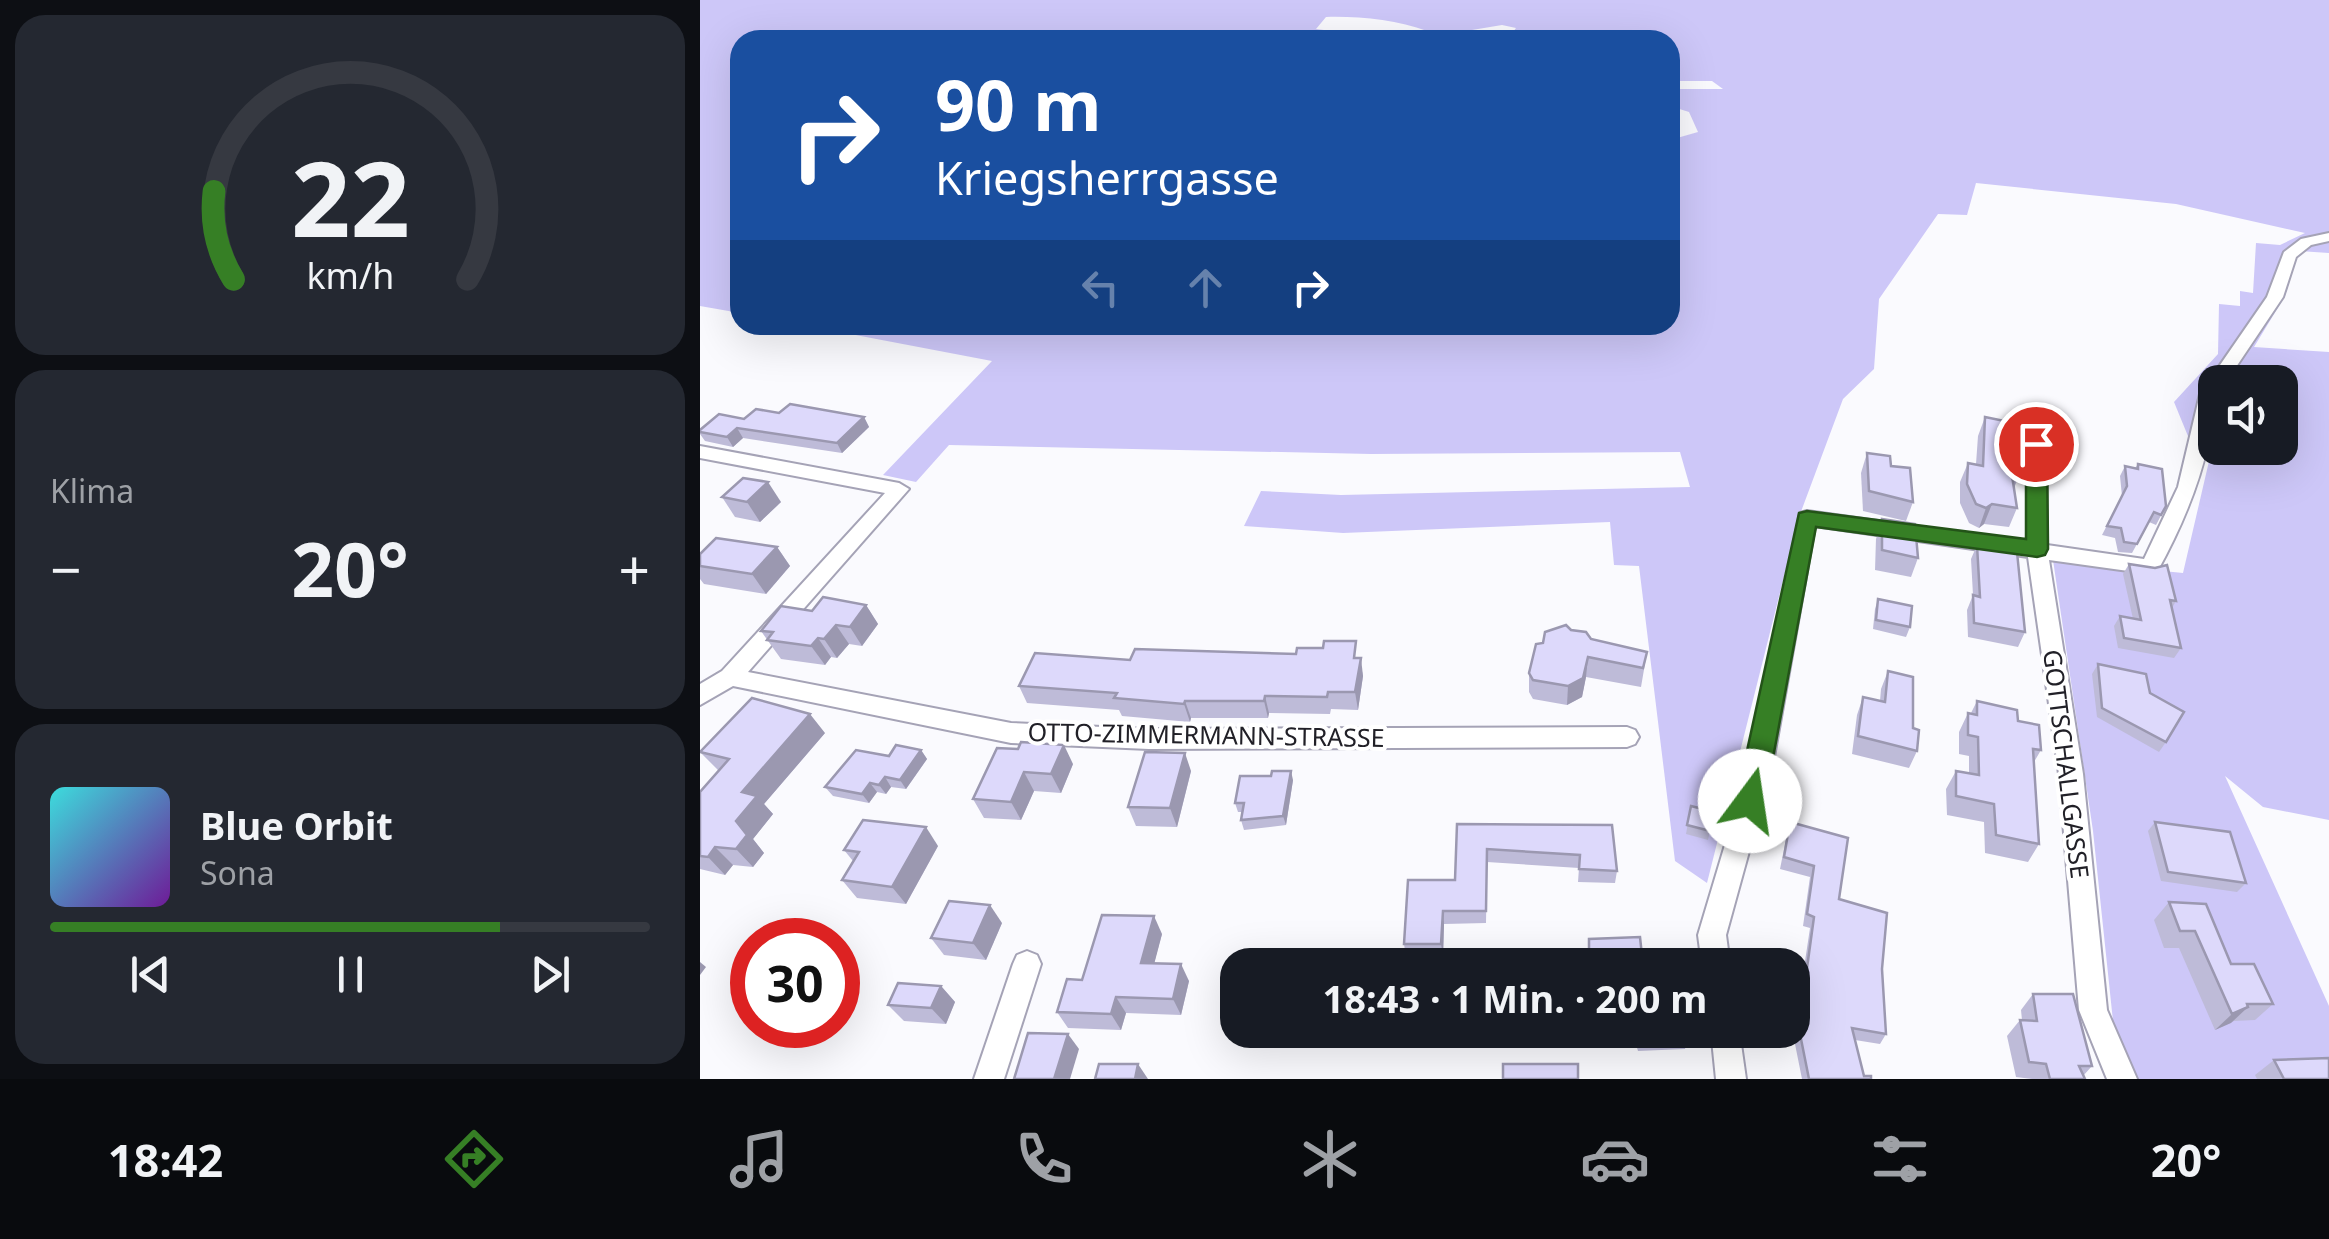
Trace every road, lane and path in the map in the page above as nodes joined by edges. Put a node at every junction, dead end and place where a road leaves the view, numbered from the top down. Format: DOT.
graph roads {
  1 [pos="2328,237"];
  2 [pos="2229,365"];
  3 [pos="2198,443"];
  4 [pos="2036,444"];
  5 [pos="700,452"];
  6 [pos="2037,549"];
  7 [pos="730,676"];
  8 [pos="700,696"];
  9 [pos="1626,737"];
  10 [pos="1714,948"];
  11 [pos="1027,964"];
  12 [pos="1727,1048"];
  13 [pos="988,1079"];
  14 [pos="1731,1079"];
  15 [pos="2122,1079"];
  1 -- 2 [label="street"];
  3 -- 6 [label="street"];
  4 -- 6 [label="street, GOTTSCHALLGASSE"];
  5 -- 7 [label="street"];
  6 -- 10 [label="street"];
  6 -- 15 [label="street, GOTTSCHALLGASSE"];
  7 -- 8 [label="street"];
  7 -- 9 [label="street, OTTO-ZIMMERMANN-STRASSE"];
  11 -- 13 [label="street"];
  12 -- 14 [label="street"];
}
